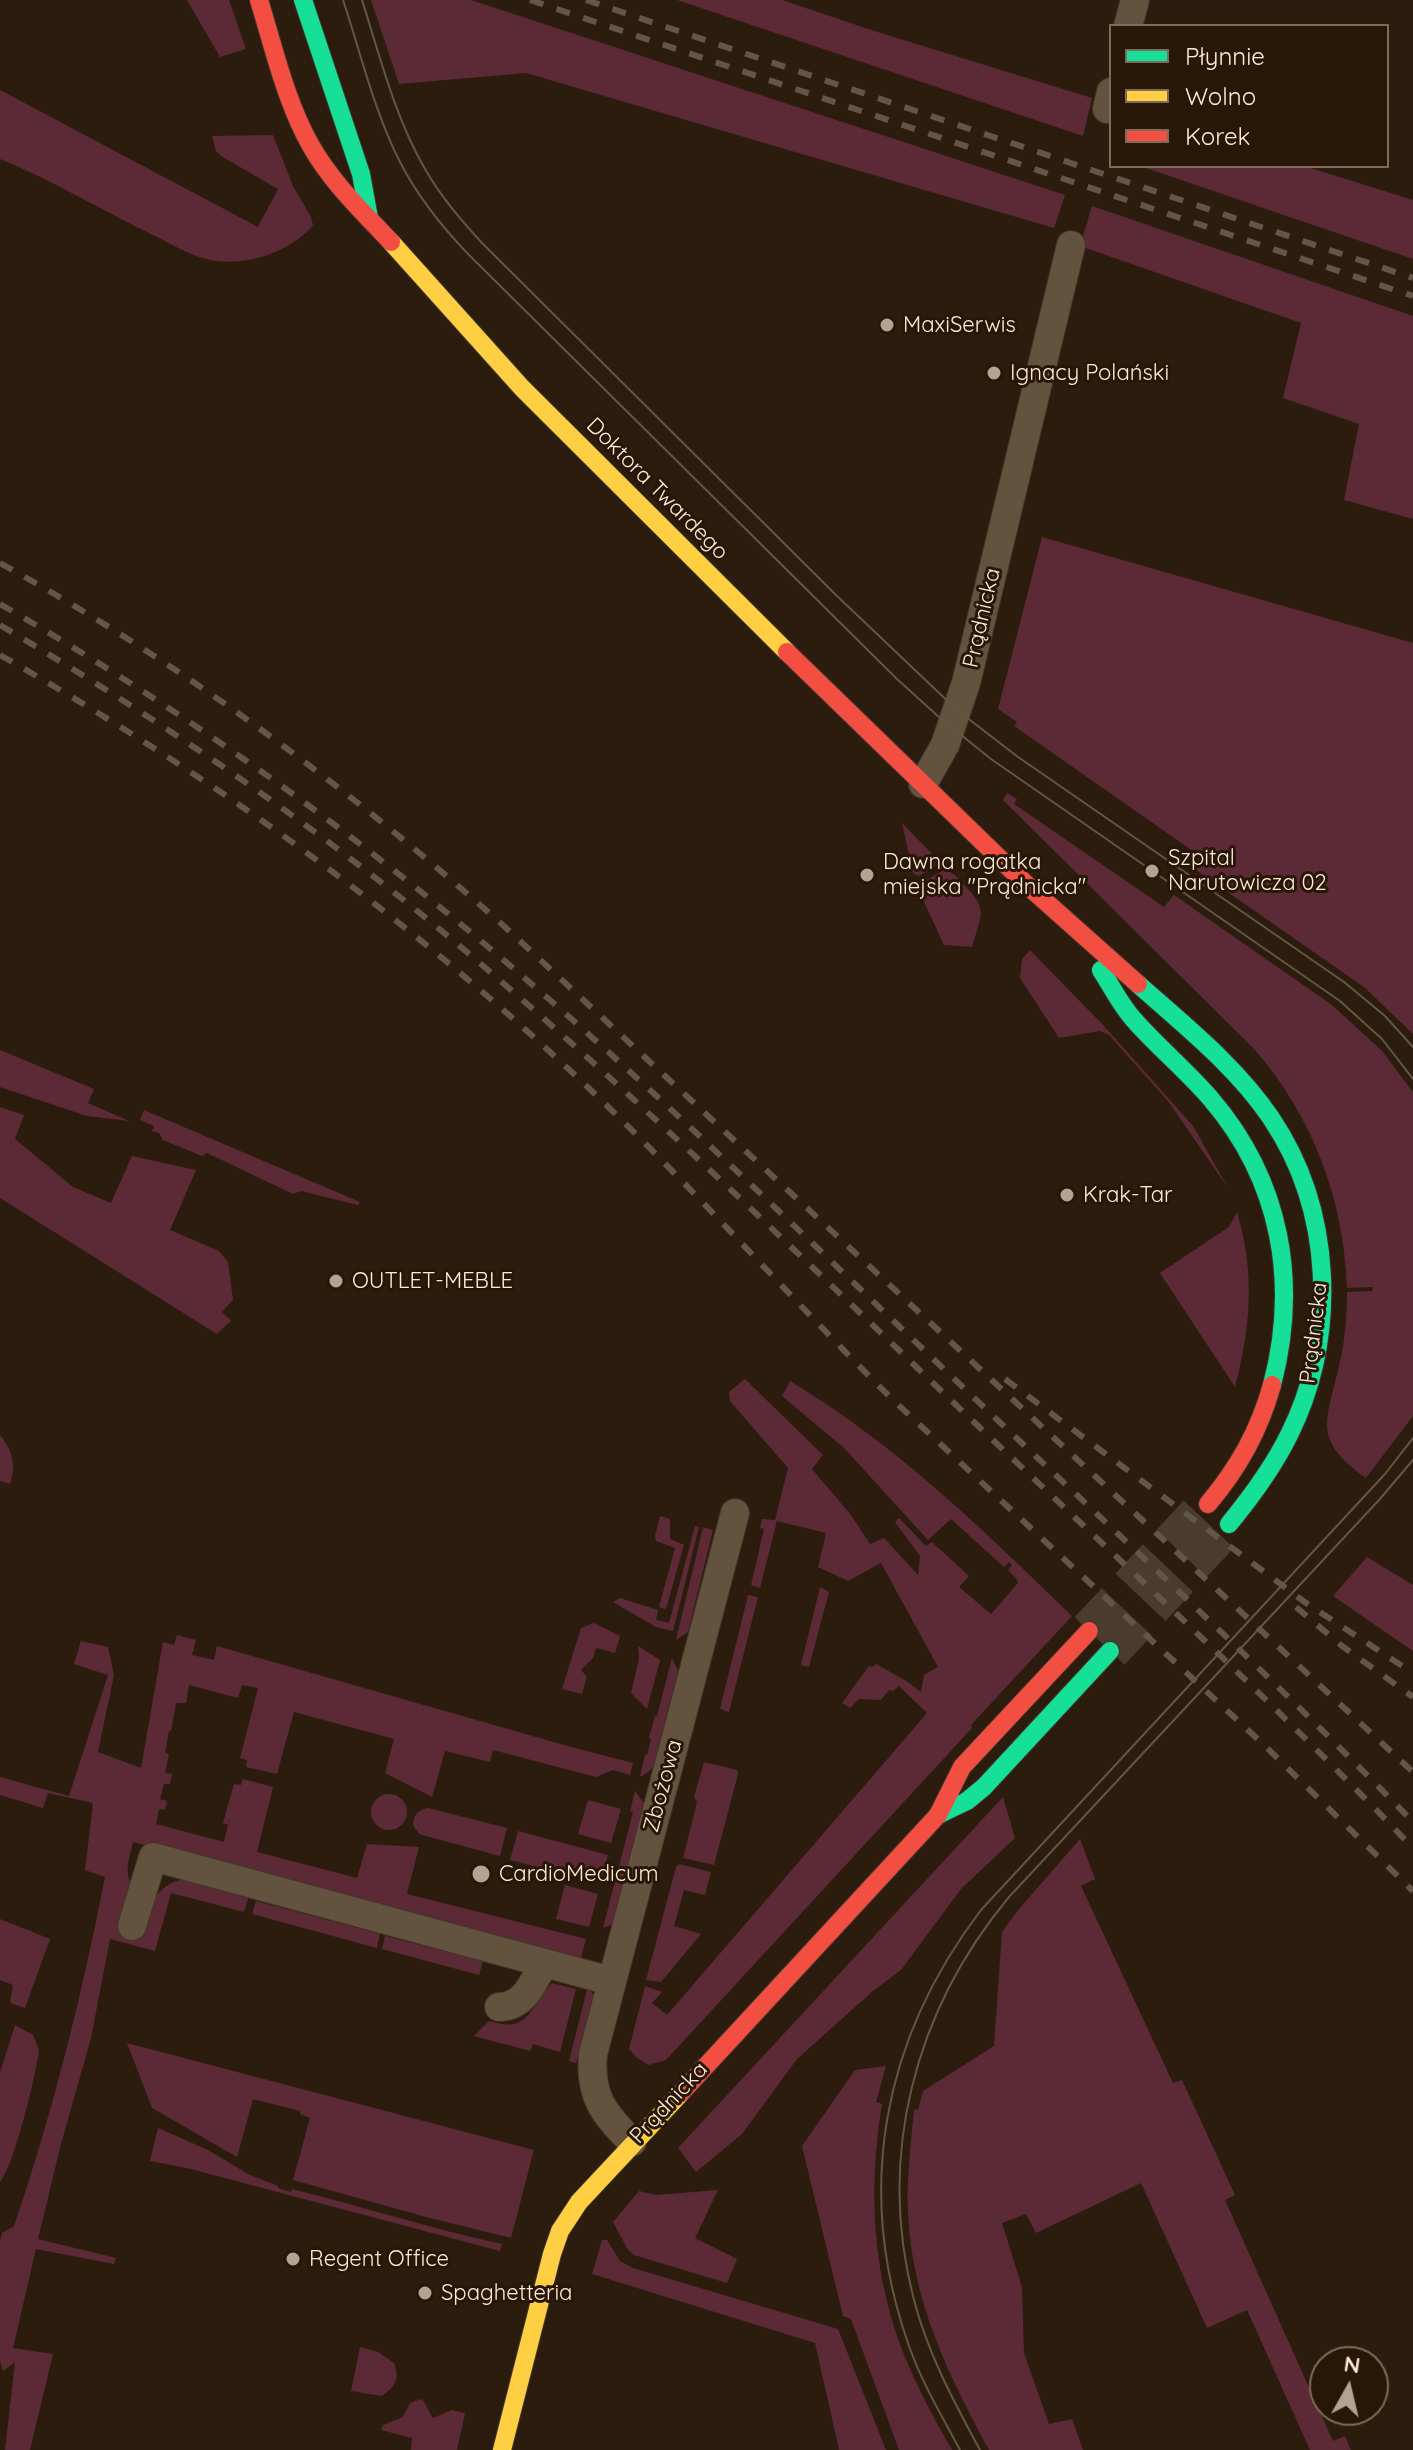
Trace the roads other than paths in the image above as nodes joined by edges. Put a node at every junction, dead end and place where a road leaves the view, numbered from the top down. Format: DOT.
graph roads {
  1 [pos="259,0"];
  2 [pos="303,0"];
  3 [pos="1135,0"];
  4 [pos="1129,24"];
  5 [pos="369,218"];
  6 [pos="1071,245"];
  7 [pos="923,784"];
  8 [pos="1073,927"];
  9 [pos="1208,1504"];
  10 [pos="735,1513"];
  11 [pos="1229,1524"];
  12 [pos="1089,1631"];
  13 [pos="1110,1651"];
  14 [pos="938,1815"];
  15 [pos="132,1926"];
  16 [pos="544,1963"];
  17 [pos="611,1981"];
  18 [pos="499,2007"];
  19 [pos="632,2142"];
  20 [pos="502,2450"];
  1 -- 5 [label="street, Doktora Twardego"];
  2 -- 5 [label="street"];
  3 -- 4 [label="street"];
  5 -- 7 [label="street, Doktora Twardego"];
  6 -- 7 [label="street, Prądnicka"];
  7 -- 8 [label="street, Prądnicka"];
  8 -- 9 [label="street, Prądnicka"];
  8 -- 11 [label="street, Prądnicka"];
  10 -- 17 [label="street, Zbożowa"];
  12 -- 14 [label="street, Prądnicka"];
  13 -- 14 [label="street, Prądnicka"];
  14 -- 19 [label="street, Prądnicka"];
  15 -- 16 [label="street"];
  16 -- 17 [label="street"];
  16 -- 18 [label="street"];
  17 -- 19 [label="street, Zbożowa"];
  19 -- 20 [label="street, Prądnicka"];
}
